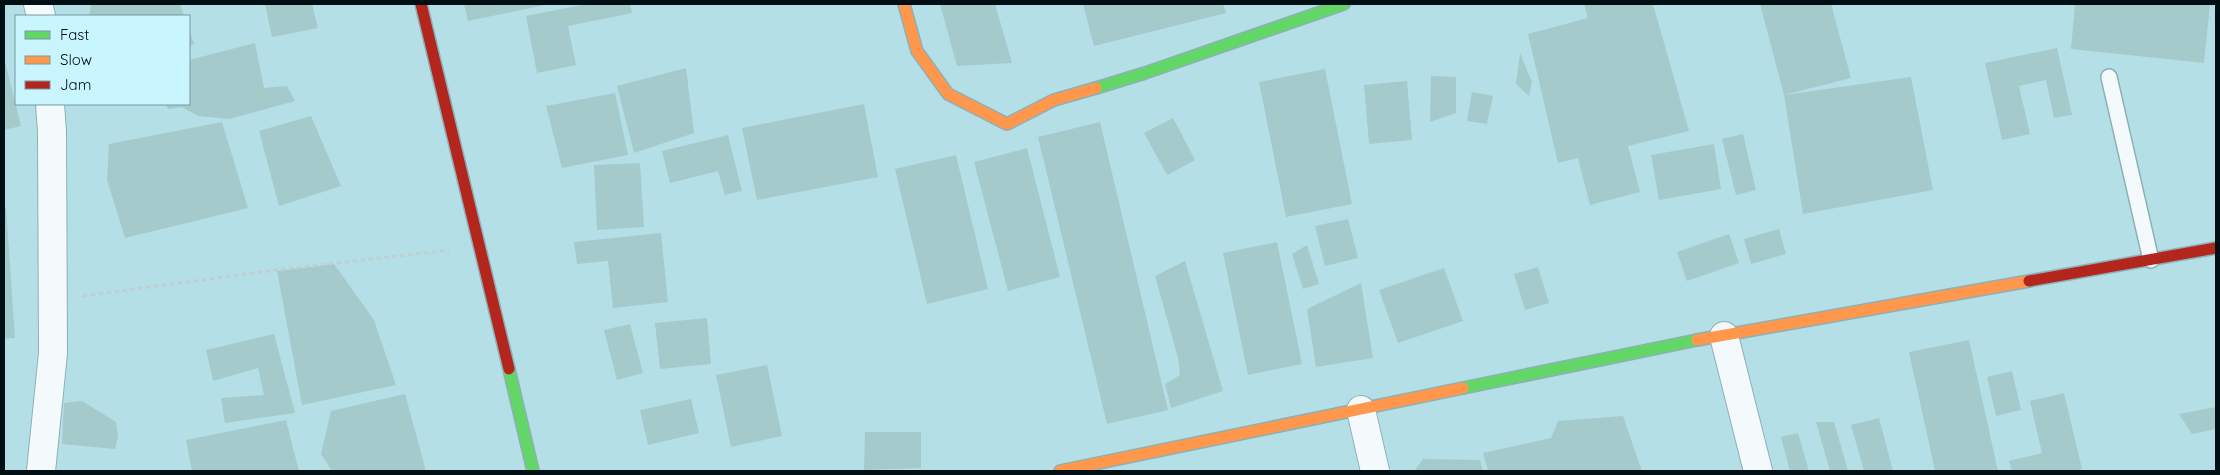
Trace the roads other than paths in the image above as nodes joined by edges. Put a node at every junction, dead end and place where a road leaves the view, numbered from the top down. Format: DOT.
graph roads {
  1 [pos="421,4"];
  2 [pos="904,4"];
  3 [pos="1344,4"];
  4 [pos="2109,77"];
  5 [pos="50,105"];
  6 [pos="2216,248"];
  7 [pos="2151,260"];
  8 [pos="1724,336"];
  9 [pos="1361,410"];
  10 [pos="41,471"];
  11 [pos="533,471"];
  12 [pos="1060,471"];
  13 [pos="1375,471"];
  14 [pos="1758,471"];
  1 -- 11 [label="main road"];
  2 -- 3 [label="main road"];
  4 -- 7 [label="lane"];
  5 -- 10 [label="street"];
  6 -- 7 [label="main road"];
  7 -- 8 [label="main road"];
  8 -- 9 [label="main road"];
  8 -- 14 [label="street"];
  9 -- 12 [label="main road"];
  9 -- 13 [label="street"];
}
